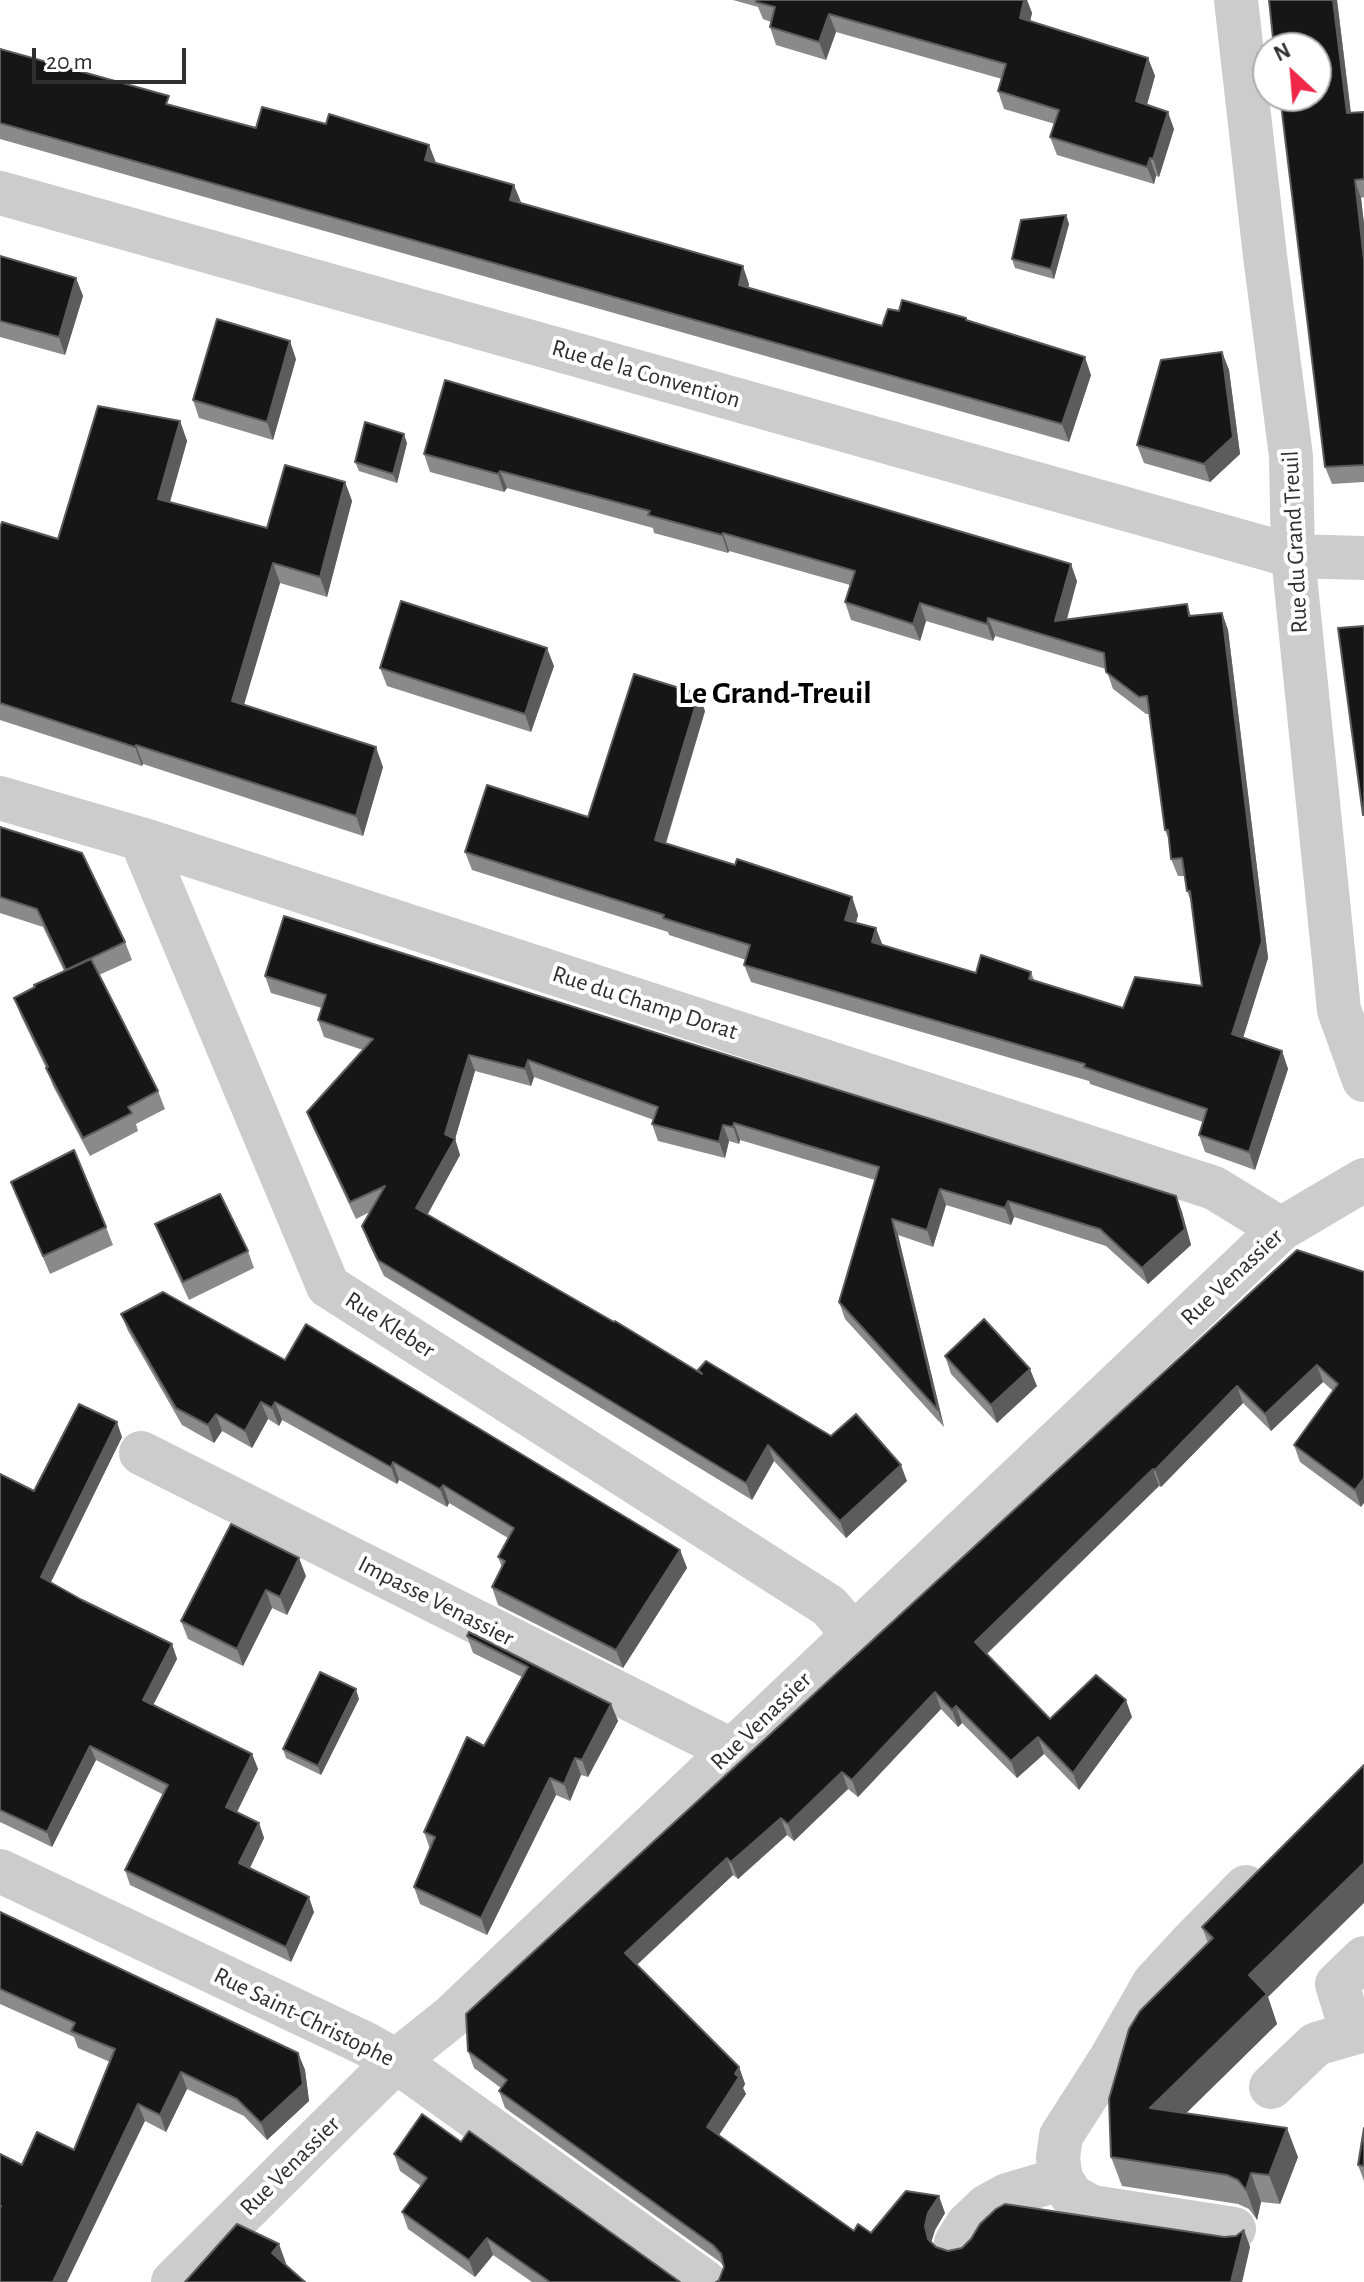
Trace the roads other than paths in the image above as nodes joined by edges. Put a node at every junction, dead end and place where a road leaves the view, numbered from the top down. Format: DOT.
graph roads {
  1 [pos="1228,2"];
  2 [pos="0,193"];
  3 [pos="1293,556"];
  4 [pos="1364,558"];
  5 [pos="0,798"];
  6 [pos="141,839"];
  7 [pos="1347,918"];
  8 [pos="1364,1080"];
  9 [pos="1364,1180"];
  10 [pos="1281,1229"];
  11 [pos="141,1453"];
  12 [pos="853,1634"];
  13 [pos="731,1750"];
  14 [pos="1277,1856"];
  15 [pos="0,1871"];
  16 [pos="1364,1958"];
  17 [pos="1358,2032"];
  18 [pos="396,2061"];
  19 [pos="1271,2087"];
  20 [pos="1061,2179"];
  21 [pos="1234,2229"];
  22 [pos="956,2243"];
  23 [pos="173,2282"];
  24 [pos="705,2282"];
  1 -- 3 [label="street, Rue du Grand Treuil"];
  2 -- 3 [label="street, Rue de la Convention"];
  3 -- 4 [label="street, Rue de la Convention"];
  3 -- 7 [label="street, Rue du Grand Treuil"];
  5 -- 6 [label="street, Rue du Champ Dorat"];
  6 -- 10 [label="street, Rue du Champ Dorat"];
  6 -- 12 [label="street, Rue Kleber"];
  7 -- 8 [label="street, Rue du Grand Treuil"];
  9 -- 10 [label="street, Rue Venassier"];
  10 -- 12 [label="street, Rue Venassier"];
  11 -- 13 [label="street, Impasse Venassier"];
  12 -- 13 [label="street, Rue Venassier"];
  13 -- 18 [label="street, Rue Venassier"];
  14 -- 20 [label="street"];
  15 -- 18 [label="street, Rue Saint-Christophe"];
  16 -- 17 [label="street"];
  17 -- 19 [label="street"];
  18 -- 23 [label="street, Rue Venassier"];
  18 -- 24 [label="street, Rue Saint-Christophe"];
  20 -- 21 [label="street"];
  20 -- 22 [label="street"];
}
